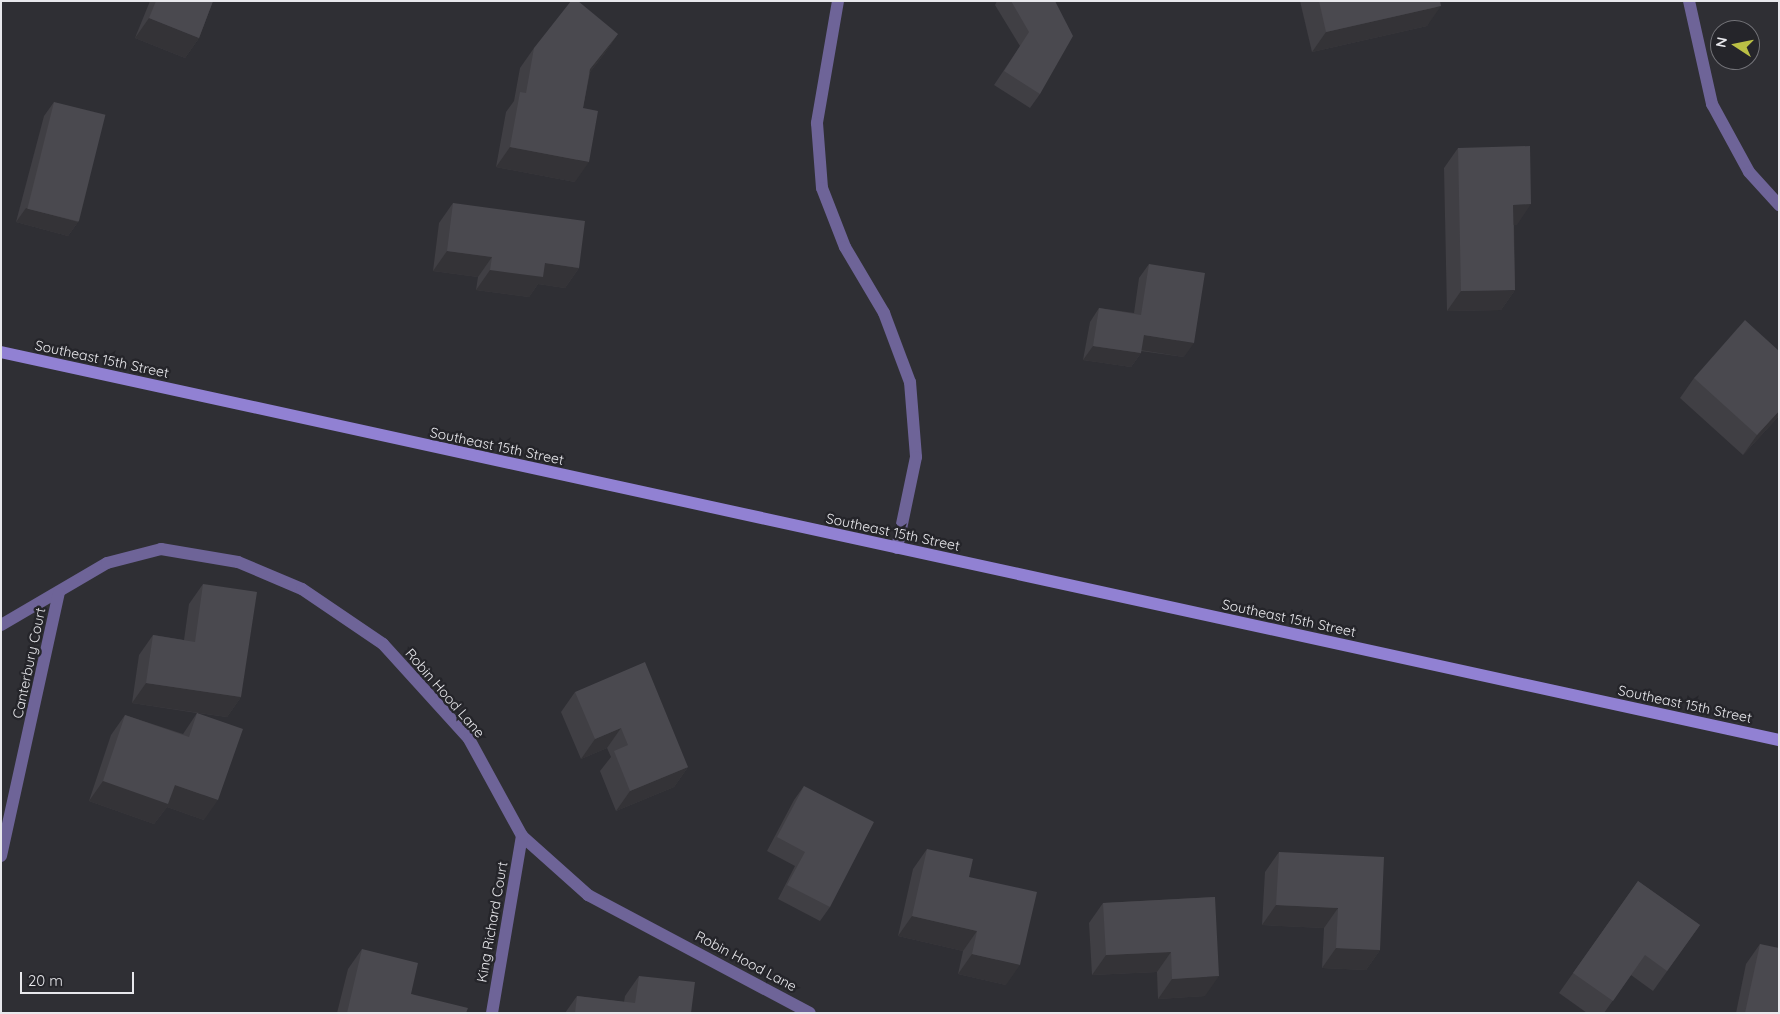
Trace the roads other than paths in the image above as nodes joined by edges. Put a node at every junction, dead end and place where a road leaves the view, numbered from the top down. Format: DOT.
graph roads {
  1 [pos="838,1"];
  2 [pos="1689,1"];
  3 [pos="1779,205"];
  4 [pos="1,352"];
  5 [pos="897,548"];
  6 [pos="60,593"];
  7 [pos="1,625"];
  8 [pos="1779,740"];
  9 [pos="522,836"];
  10 [pos="1,856"];
  11 [pos="492,1013"];
  12 [pos="810,1013"];
  1 -- 5 [label="street"];
  2 -- 3 [label="street"];
  4 -- 5 [label="main road, Southeast 15th Street"];
  5 -- 8 [label="main road, Southeast 15th Street"];
  6 -- 7 [label="street, Robin Hood Lane"];
  6 -- 9 [label="street, Robin Hood Lane"];
  6 -- 10 [label="street, Canterbury Court"];
  9 -- 11 [label="street, King Richard Court"];
  9 -- 12 [label="street, Robin Hood Lane"];
}
